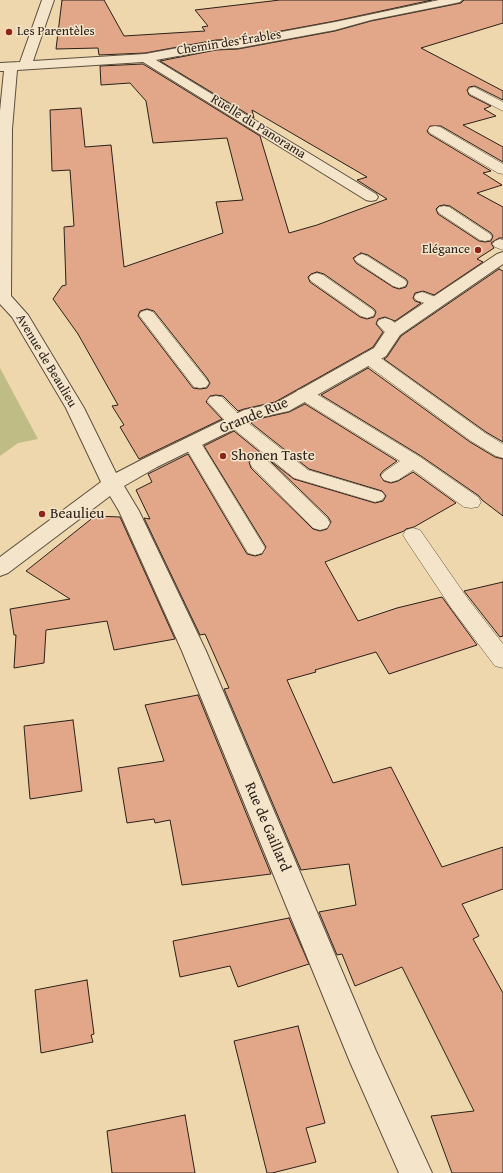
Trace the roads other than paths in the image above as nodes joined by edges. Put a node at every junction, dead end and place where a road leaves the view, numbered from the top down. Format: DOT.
graph roads {
  1 [pos="48,0"];
  2 [pos="456,0"];
  3 [pos="145,58"];
  4 [pos="12,67"];
  5 [pos="474,91"];
  6 [pos="503,107"];
  7 [pos="2,129"];
  8 [pos="435,130"];
  9 [pos="503,170"];
  10 [pos="371,197"];
  11 [pos="444,210"];
  12 [pos="485,237"];
  13 [pos="502,249"];
  14 [pos="362,260"];
  15 [pos="317,278"];
  16 [pos="399,283"];
  17 [pos="367,313"];
  18 [pos="147,315"];
  19 [pos="369,358"];
  20 [pos="200,383"];
  21 [pos="304,394"];
  22 [pos="216,402"];
  23 [pos="230,425"];
  24 [pos="238,441"];
  25 [pos="192,443"];
  26 [pos="503,452"];
  27 [pos="413,460"];
  28 [pos="259,463"];
  29 [pos="392,476"];
  30 [pos="112,484"];
  31 [pos="375,496"];
  32 [pos="471,502"];
  33 [pos="320,523"];
  34 [pos="413,536"];
  35 [pos="255,548"];
  36 [pos="0,568"];
  37 [pos="503,660"];
  38 [pos="416,1173"];
  1 -- 4 [label="street, Avenue de Beaulieu"];
  2 -- 3 [label="street, Chemin des Érables"];
  3 -- 4 [label="street, Chemin des Érables"];
  3 -- 10 [label="street, Ruelle du Panorama"];
  4 -- 7 [label="street, Avenue de Beaulieu"];
  5 -- 6 [label="lane"];
  7 -- 30 [label="street, Avenue de Beaulieu"];
  8 -- 9 [label="lane"];
  11 -- 12 [label="lane"];
  13 -- 19 [label="street, Grande Rue"];
  14 -- 16 [label="lane"];
  15 -- 17 [label="lane"];
  18 -- 20 [label="lane"];
  19 -- 21 [label="street, Grande Rue"];
  19 -- 26 [label="lane"];
  21 -- 23 [label="street, Grande Rue"];
  21 -- 27 [label="lane"];
  22 -- 23 [label="lane"];
  23 -- 24 [label="lane"];
  23 -- 25 [label="street, Grande Rue"];
  23 -- 31 [label="lane"];
  25 -- 30 [label="street, Grande Rue"];
  25 -- 35 [label="lane"];
  27 -- 29 [label="lane"];
  27 -- 32 [label="lane"];
  28 -- 33 [label="lane"];
  30 -- 36 [label="street, Grande Rue"];
  30 -- 38 [label="street, Rue de Gaillard"];
  34 -- 37 [label="lane"];
}
